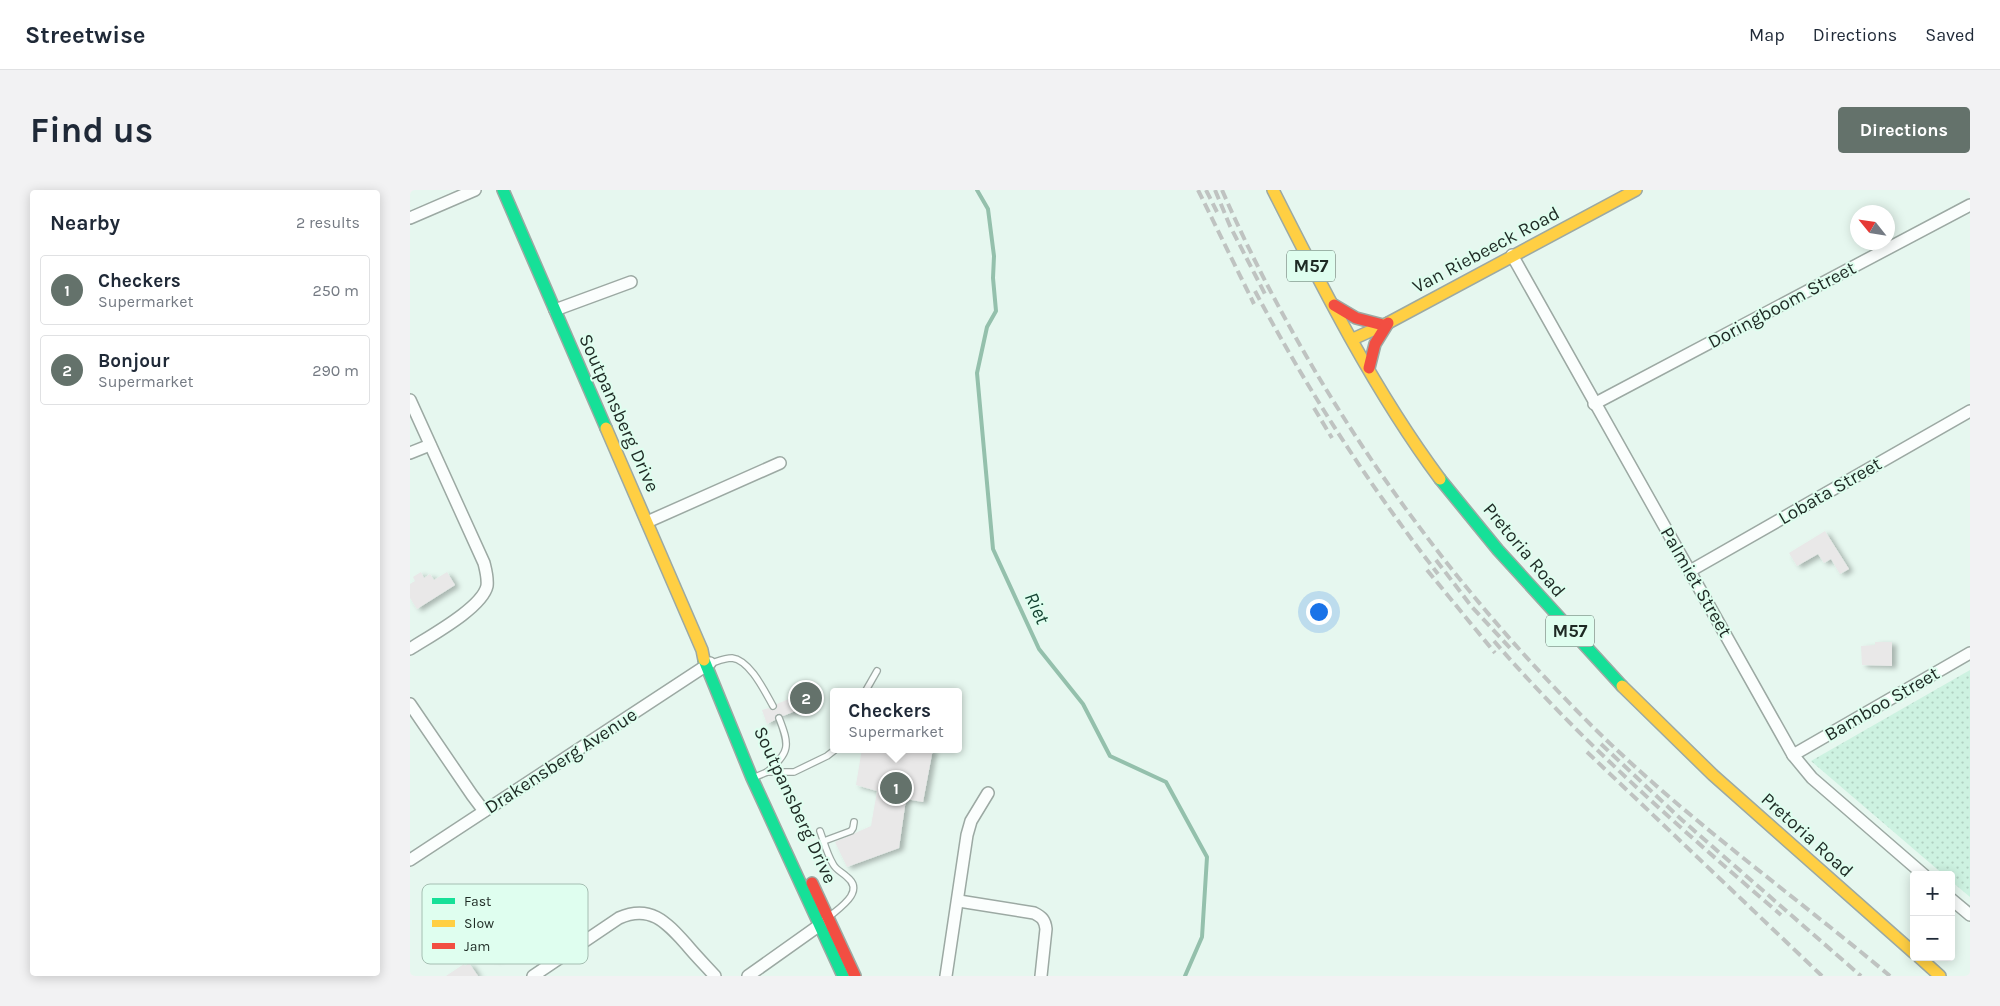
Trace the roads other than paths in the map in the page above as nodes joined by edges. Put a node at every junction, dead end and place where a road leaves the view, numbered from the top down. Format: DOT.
graph roads {
  1 [pos="475,190"];
  2 [pos="503,190"];
  3 [pos="1273,190"];
  4 [pos="1636,190"];
  5 [pos="1970,206"];
  6 [pos="410,218"];
  7 [pos="1512,256"];
  8 [pos="631,282"];
  9 [pos="1333,305"];
  10 [pos="555,310"];
  11 [pos="1386,324"];
  12 [pos="1353,339"];
  13 [pos="1370,368"];
  14 [pos="410,400"];
  15 [pos="1594,404"];
  16 [pos="1970,411"];
  17 [pos="430,445"];
  18 [pos="410,453"];
  19 [pos="780,463"];
  20 [pos="647,522"];
  21 [pos="1690,571"];
  22 [pos="410,650"];
  23 [pos="1970,653"];
  24 [pos="709,664"];
  25 [pos="877,671"];
  26 [pos="867,688"];
  27 [pos="410,704"];
  28 [pos="773,706"];
  29 [pos="780,718"];
  30 [pos="831,753"];
  31 [pos="1793,755"];
  32 [pos="760,775"];
  33 [pos="988,793"];
  34 [pos="484,811"];
  35 [pos="854,822"];
  36 [pos="820,831"];
  37 [pos="824,841"];
  38 [pos="410,860"];
  39 [pos="1919,871"];
  40 [pos="959,901"];
  41 [pos="1955,902"];
  42 [pos="1970,915"];
  43 [pos="824,922"];
  44 [pos="588,939"];
  45 [pos="1910,949"];
  46 [pos="1923,961"];
  47 [pos="551,964"];
  48 [pos="533,976"];
  49 [pos="715,976"];
  50 [pos="748,976"];
  51 [pos="843,976"];
  52 [pos="855,976"];
  53 [pos="946,976"];
  54 [pos="1041,976"];
  55 [pos="1940,976"];
  1 -- 6 [label="street"];
  2 -- 10 [label="street, Soutpansberg Drive"];
  3 -- 9 [label="street, Pretoria Road / M57"];
  4 -- 7 [label="street, Van Riebeeck Road"];
  5 -- 15 [label="street, Doringboom Street"];
  7 -- 11 [label="street, Van Riebeeck Road"];
  7 -- 15 [label="street, Palmiet Street"];
  8 -- 10 [label="street"];
  9 -- 11 [label="street"];
  9 -- 12 [label="street, Pretoria Road / M57"];
  10 -- 20 [label="street, Soutpansberg Drive"];
  11 -- 12 [label="street, Van Riebeeck Road"];
  11 -- 13 [label="street"];
  12 -- 13 [label="street, Pretoria Road / M57"];
  13 -- 45 [label="street, Pretoria Road / M57"];
  14 -- 17 [label="street"];
  15 -- 21 [label="street, Palmiet Street"];
  16 -- 21 [label="street, Lobata Street"];
  17 -- 18 [label="street"];
  17 -- 22 [label="street"];
  19 -- 20 [label="street"];
  20 -- 24 [label="street, Soutpansberg Drive"];
  21 -- 31 [label="street, Palmiet Street"];
  23 -- 31 [label="street, Bamboo Street"];
  24 -- 28 [label="lane"];
  24 -- 32 [label="street, Soutpansberg Drive"];
  24 -- 34 [label="street, Drakensberg Avenue"];
  25 -- 26 [label="lane"];
  27 -- 34 [label="street"];
  29 -- 32 [label="lane"];
  30 -- 32 [label="lane"];
  31 -- 39 [label="street, Palmiet Street"];
  32 -- 43 [label="street, Soutpansberg Drive"];
  33 -- 40 [label="street"];
  34 -- 38 [label="street, Drakensberg Avenue"];
  35 -- 37 [label="lane"];
  36 -- 37 [label="lane"];
  37 -- 43 [label="lane"];
  40 -- 53 [label="street"];
  40 -- 54 [label="street"];
  41 -- 42 [label="street"];
  43 -- 50 [label="street"];
  43 -- 51 [label="street, Soutpansberg Drive"];
  43 -- 52 [label="street, Soutpansberg Drive"];
  44 -- 49 [label="street"];
  46 -- 55 [label="street"];
  47 -- 48 [label="street"];
}
